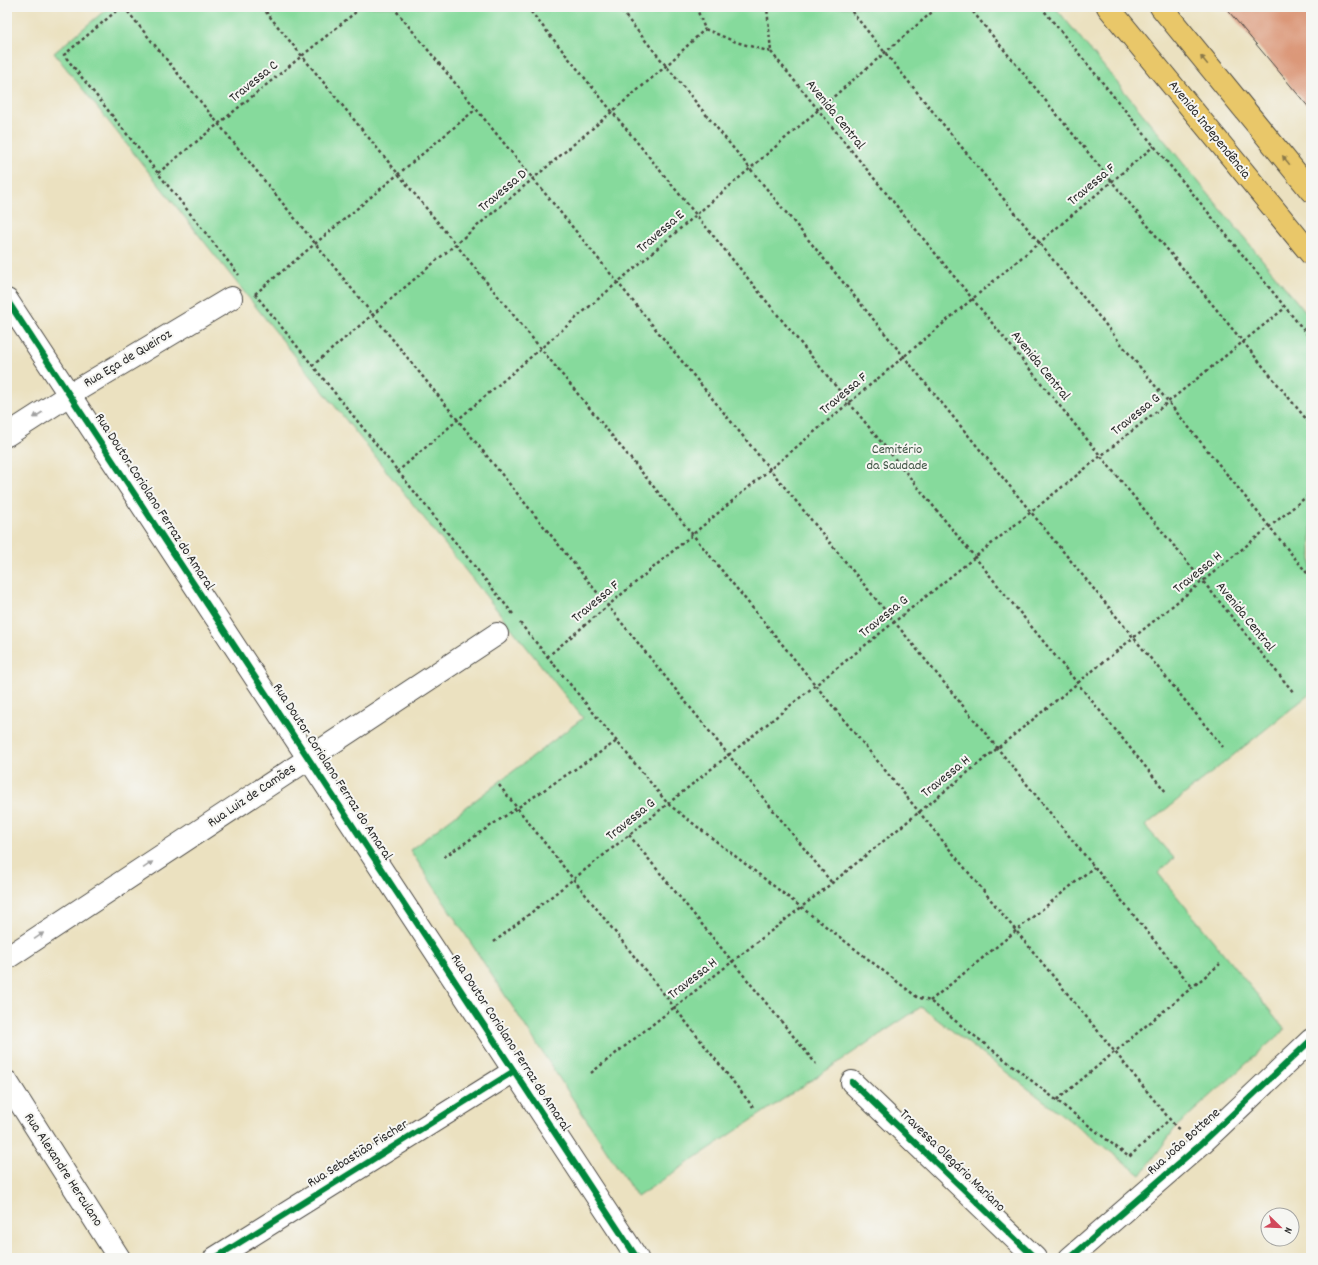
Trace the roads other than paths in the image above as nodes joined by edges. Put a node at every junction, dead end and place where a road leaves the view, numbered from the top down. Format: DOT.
graph roads {
  1 [pos="1108,7"];
  2 [pos="1125,7"];
  3 [pos="1161,7"];
  4 [pos="1311,191"];
  5 [pos="1311,232"];
  6 [pos="1311,254"];
  7 [pos="231,298"];
  8 [pos="7,300"];
  9 [pos="69,394"];
  10 [pos="7,435"];
  11 [pos="497,634"];
  12 [pos="308,758"];
  13 [pos="7,958"];
  14 [pos="1311,1040"];
  15 [pos="514,1071"];
  16 [pos="7,1082"];
  17 [pos="852,1082"];
  18 [pos="119,1258"];
  19 [pos="215,1258"];
  20 [pos="637,1258"];
  21 [pos="1035,1258"];
  22 [pos="1070,1258"];
  1 -- 6 [label="main road, Avenida Independência"];
  2 -- 5 [label="main road"];
  4 -- 3 [label="main road, one-way"];
  7 -- 9 [label="street, Rua Eça de Queiroz"];
  8 -- 9 [label="street, Rua Doutor Coriolano Ferraz do Amaral"];
  9 -- 10 [label="street, Rua Eça de Queiroz, one-way"];
  9 -- 12 [label="street, Rua Doutor Coriolano Ferraz do Amaral"];
  11 -- 12 [label="street, Rua Luiz de Camões"];
  13 -- 12 [label="street, Rua Luiz de Camões, one-way"];
  12 -- 15 [label="street, Rua Doutor Coriolano Ferraz do Amaral"];
  14 -- 22 [label="street, Rua João Bottene"];
  15 -- 19 [label="street, Rua Sebastião Fischer"];
  15 -- 20 [label="street, Rua Doutor Coriolano Ferraz do Amaral"];
  16 -- 18 [label="street, Rua Alexandre Herculano"];
  17 -- 21 [label="street, Travessa Olegário Mariano"];
}
